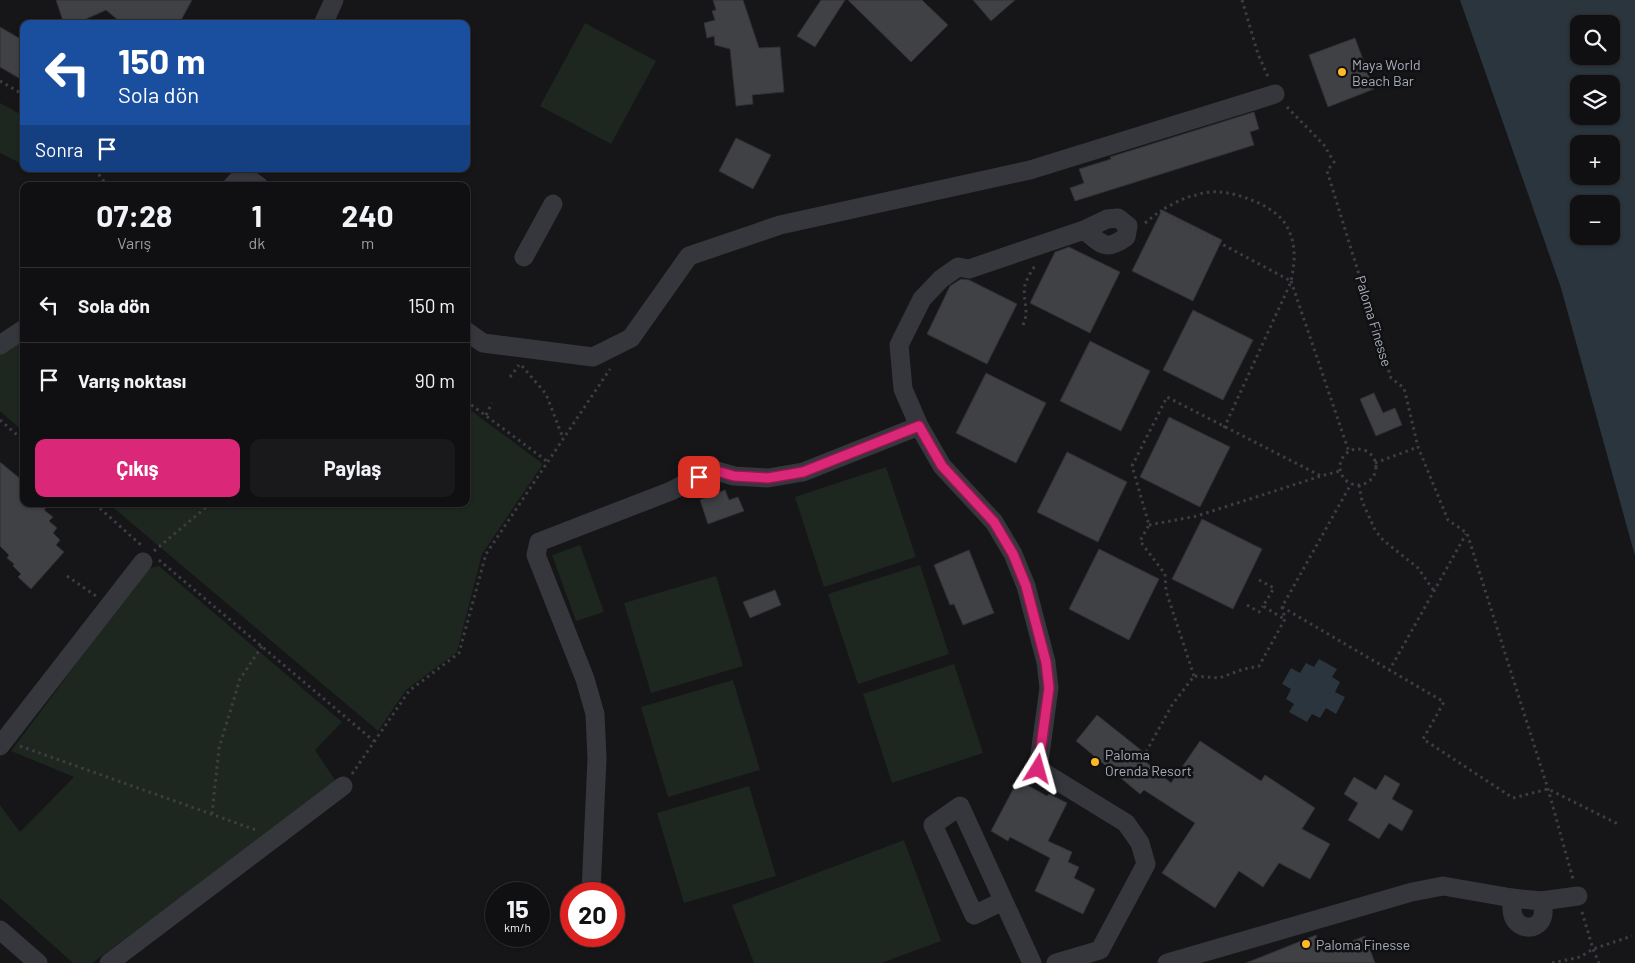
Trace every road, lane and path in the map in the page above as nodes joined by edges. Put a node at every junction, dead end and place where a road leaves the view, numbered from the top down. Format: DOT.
graph roads {
  1 [pos="334,0"];
  2 [pos="1242,0"];
  3 [pos="325,20"];
  4 [pos="0,81"];
  5 [pos="20,93"];
  6 [pos="1275,94"];
  7 [pos="553,204"];
  8 [pos="1160,210"];
  9 [pos="1140,229"];
  10 [pos="1084,230"];
  11 [pos="524,257"];
  12 [pos="1039,261"];
  13 [pos="1291,281"];
  14 [pos="1023,324"];
  15 [pos="20,332"];
  16 [pos="470,334"];
  17 [pos="0,346"];
  18 [pos="512,360"];
  19 [pos="615,361"];
  20 [pos="520,365"];
  21 [pos="510,377"];
  22 [pos="470,403"];
  23 [pos="492,403"];
  24 [pos="486,415"];
  25 [pos="0,420"];
  26 [pos="919,426"];
  27 [pos="1224,428"];
  28 [pos="20,438"];
  29 [pos="563,438"];
  30 [pos="1418,447"];
  31 [pos="1349,452"];
  32 [pos="548,462"];
  33 [pos="1375,463"];
  34 [pos="1340,471"];
  35 [pos="1321,476"];
  36 [pos="1351,484"];
  37 [pos="1359,485"];
  38 [pos="98,507"];
  39 [pos="206,507"];
  40 [pos="1148,525"];
  41 [pos="1467,534"];
  42 [pos="147,558"];
  43 [pos="67,576"];
  44 [pos="1259,580"];
  45 [pos="1434,591"];
  46 [pos="1247,605"];
  47 [pos="109,606"];
  48 [pos="1263,606"];
  49 [pos="1282,607"];
  50 [pos="1284,619"];
  51 [pos="262,646"];
  52 [pos="1389,670"];
  53 [pos="1194,676"];
  54 [pos="374,741"];
  55 [pos="2,743"];
  56 [pos="1146,752"];
  57 [pos="343,786"];
  58 [pos="1548,789"];
  59 [pos="212,814"];
  60 [pos="1620,825"];
  61 [pos="276,837"];
  62 [pos="591,882"];
  63 [pos="1578,896"];
  64 [pos="1512,898"];
  65 [pos="1540,900"];
  66 [pos="1003,901"];
  67 [pos="0,930"];
  68 [pos="1632,936"];
  69 [pos="1593,949"];
  70 [pos="38,963"];
  71 [pos="109,963"];
  72 [pos="1032,963"];
  73 [pos="1056,963"];
  74 [pos="1167,963"];
  75 [pos="1552,963"];
  76 [pos="1599,963"];
  1 -- 3 [label="street"];
  2 -- 6 [label="path, Paloma Finesse"];
  4 -- 5 [label="path"];
  6 -- 16 [label="street"];
  6 -- 30 [label="path, Paloma Finesse"];
  7 -- 11 [label="street"];
  8 -- 9 [label="path"];
  8 -- 13 [label="path"];
  8 -- 13 [label="path"];
  10 -- 26 [label="street"];
  12 -- 14 [label="path"];
  13 -- 27 [label="path"];
  13 -- 31 [label="path"];
  15 -- 17 [label="street"];
  18 -- 20 [label="path"];
  19 -- 29 [label="path"];
  20 -- 21 [label="path"];
  20 -- 29 [label="path"];
  22 -- 24 [label="path"];
  23 -- 24 [label="path"];
  24 -- 32 [label="path"];
  25 -- 28 [label="path"];
  26 -- 62 [label="street"];
  26 -- 73 [label="street"];
  27 -- 35 [label="path"];
  27 -- 40 [label="path"];
  29 -- 32 [label="path"];
  30 -- 33 [label="path"];
  30 -- 41 [label="path, Paloma Finesse"];
  31 -- 33 [label="path"];
  31 -- 34 [label="path"];
  32 -- 54 [label="path"];
  33 -- 37 [label="path"];
  34 -- 35 [label="path"];
  34 -- 36 [label="path"];
  35 -- 40 [label="path"];
  36 -- 37 [label="path"];
  36 -- 49 [label="path"];
  37 -- 45 [label="path"];
  38 -- 42 [label="path"];
  39 -- 42 [label="path"];
  40 -- 53 [label="path"];
  41 -- 45 [label="path"];
  41 -- 58 [label="path"];
  42 -- 47 [label="street"];
  42 -- 51 [label="path"];
  43 -- 47 [label="path"];
  44 -- 48 [label="path"];
  45 -- 52 [label="path"];
  46 -- 48 [label="path"];
  47 -- 55 [label="street"];
  48 -- 50 [label="path"];
  49 -- 50 [label="path"];
  49 -- 52 [label="path"];
  50 -- 53 [label="path"];
  51 -- 54 [label="path"];
  51 -- 59 [label="path"];
  52 -- 58 [label="path"];
  53 -- 56 [label="path"];
  54 -- 57 [label="path"];
  55 -- 59 [label="path"];
  57 -- 61 [label="street"];
  58 -- 60 [label="path"];
  58 -- 63 [label="path"];
  59 -- 61 [label="path"];
  61 -- 71 [label="street"];
  63 -- 65 [label="street"];
  63 -- 69 [label="path"];
  64 -- 65 [label="street"];
  64 -- 65 [label="street"];
  64 -- 74 [label="street"];
  66 -- 66 [label="street"];
  66 -- 72 [label="street"];
  67 -- 70 [label="street"];
  68 -- 69 [label="path"];
  69 -- 75 [label="path"];
  69 -- 76 [label="path"];
}
